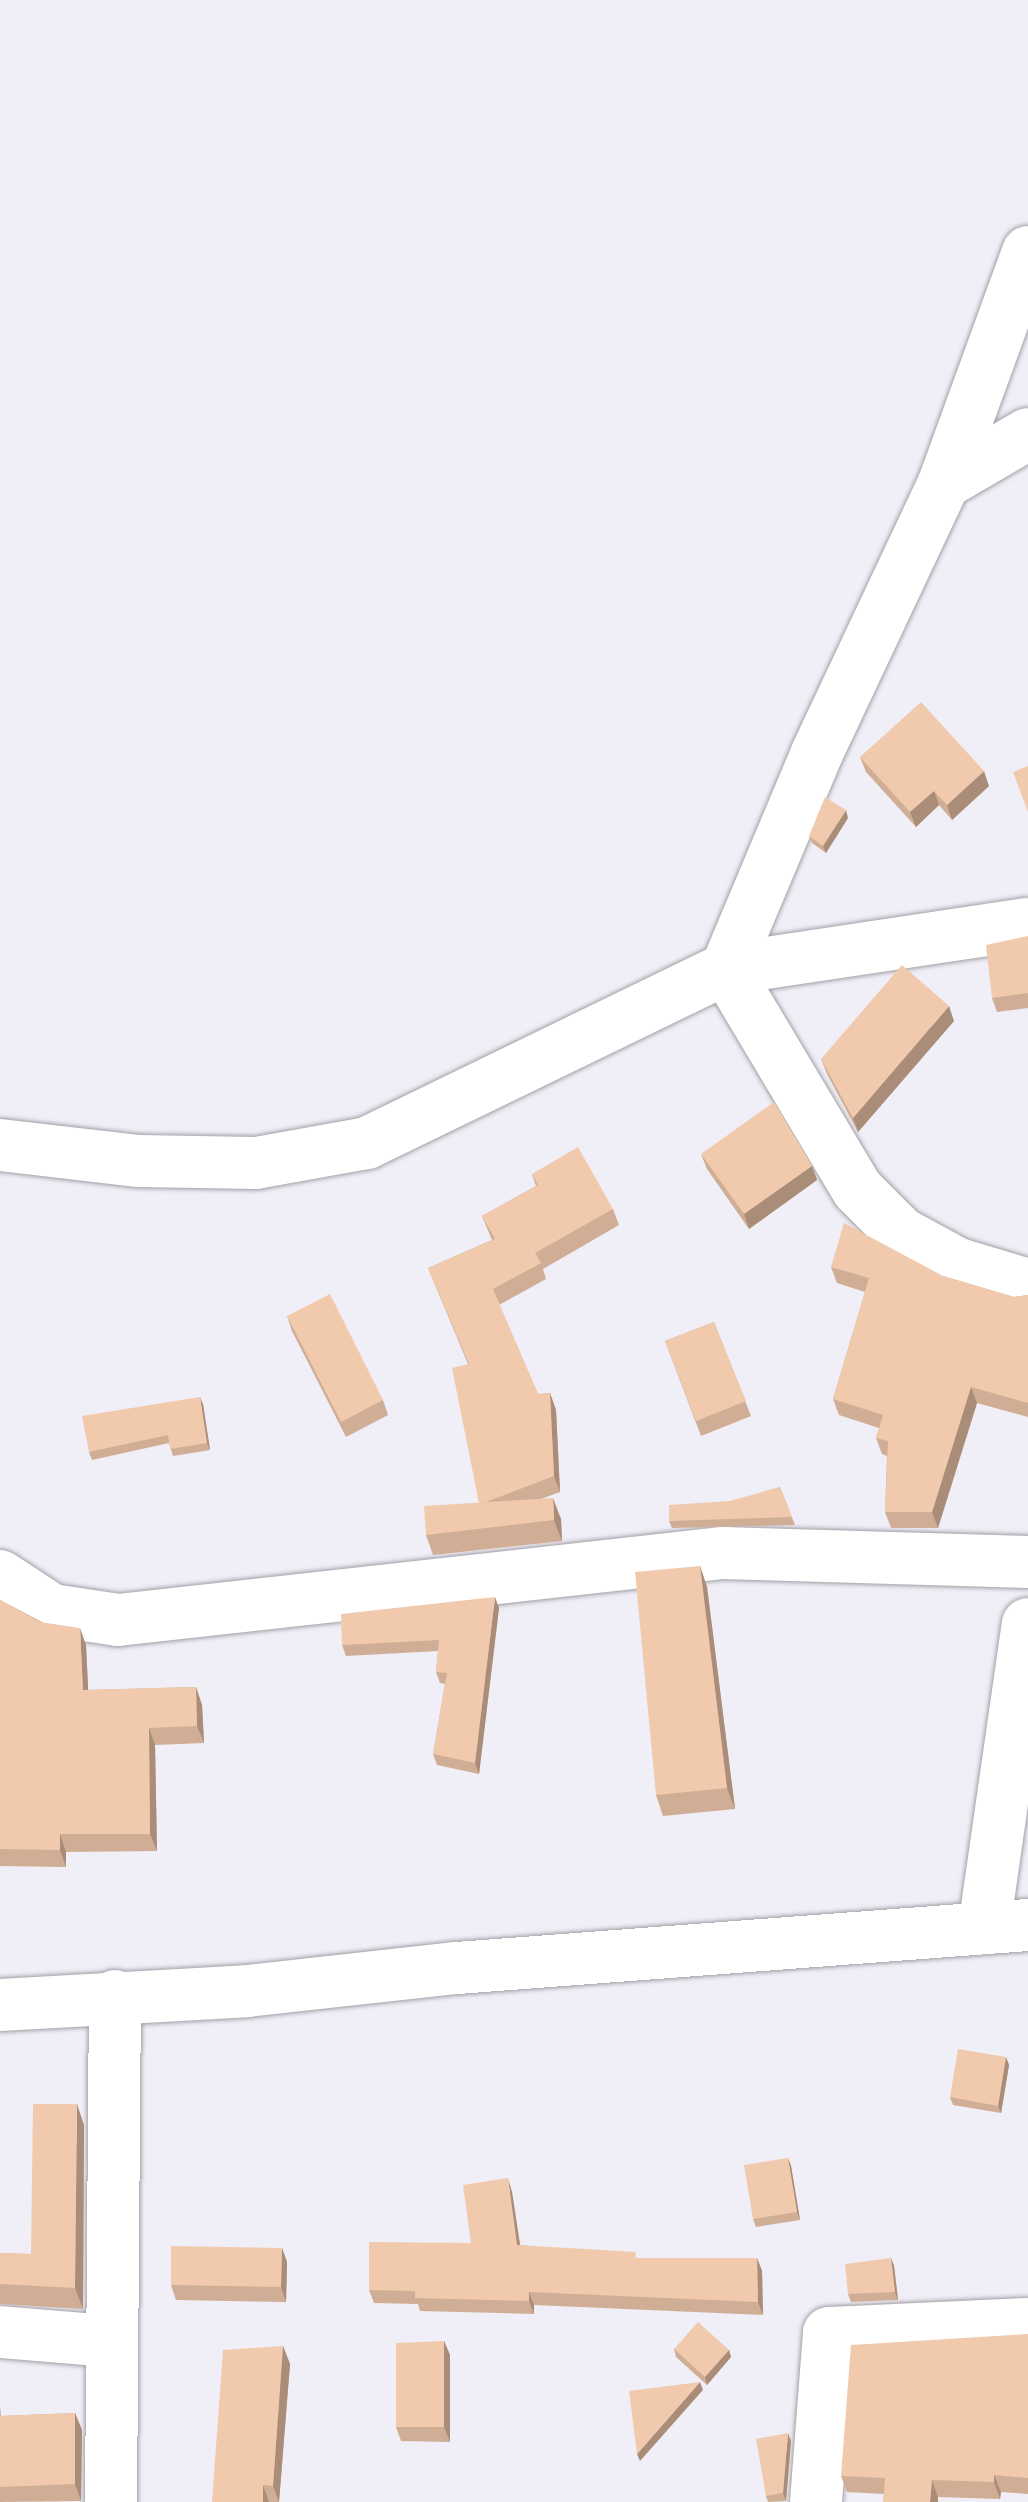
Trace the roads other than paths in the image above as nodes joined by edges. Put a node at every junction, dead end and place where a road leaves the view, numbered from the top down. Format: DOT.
graph roads {
  1 [pos="1028,252"];
  2 [pos="1028,434"];
  3 [pos="944,483"];
  4 [pos="1028,924"];
  5 [pos="726,969"];
  6 [pos="0,1145"];
  7 [pos="1028,1285"];
  8 [pos="1028,1562"];
  9 [pos="0,1576"];
  10 [pos="1028,1624"];
  11 [pos="1006,1926"];
  12 [pos="115,1996"];
  13 [pos="0,2005"];
  14 [pos="1028,2324"];
  15 [pos="0,2332"];
  16 [pos="109,2341"];
  17 [pos="112,2502"];
  18 [pos="816,2502"];
  1 -- 3 [label="street"];
  2 -- 3 [label="street"];
  3 -- 5 [label="street"];
  4 -- 5 [label="street"];
  5 -- 6 [label="street"];
  5 -- 7 [label="street"];
  8 -- 9 [label="street"];
  10 -- 11 [label="street"];
  11 -- 12 [label="street"];
  12 -- 13 [label="street"];
  12 -- 16 [label="street"];
  14 -- 18 [label="street"];
  15 -- 16 [label="street"];
  16 -- 17 [label="street"];
}
